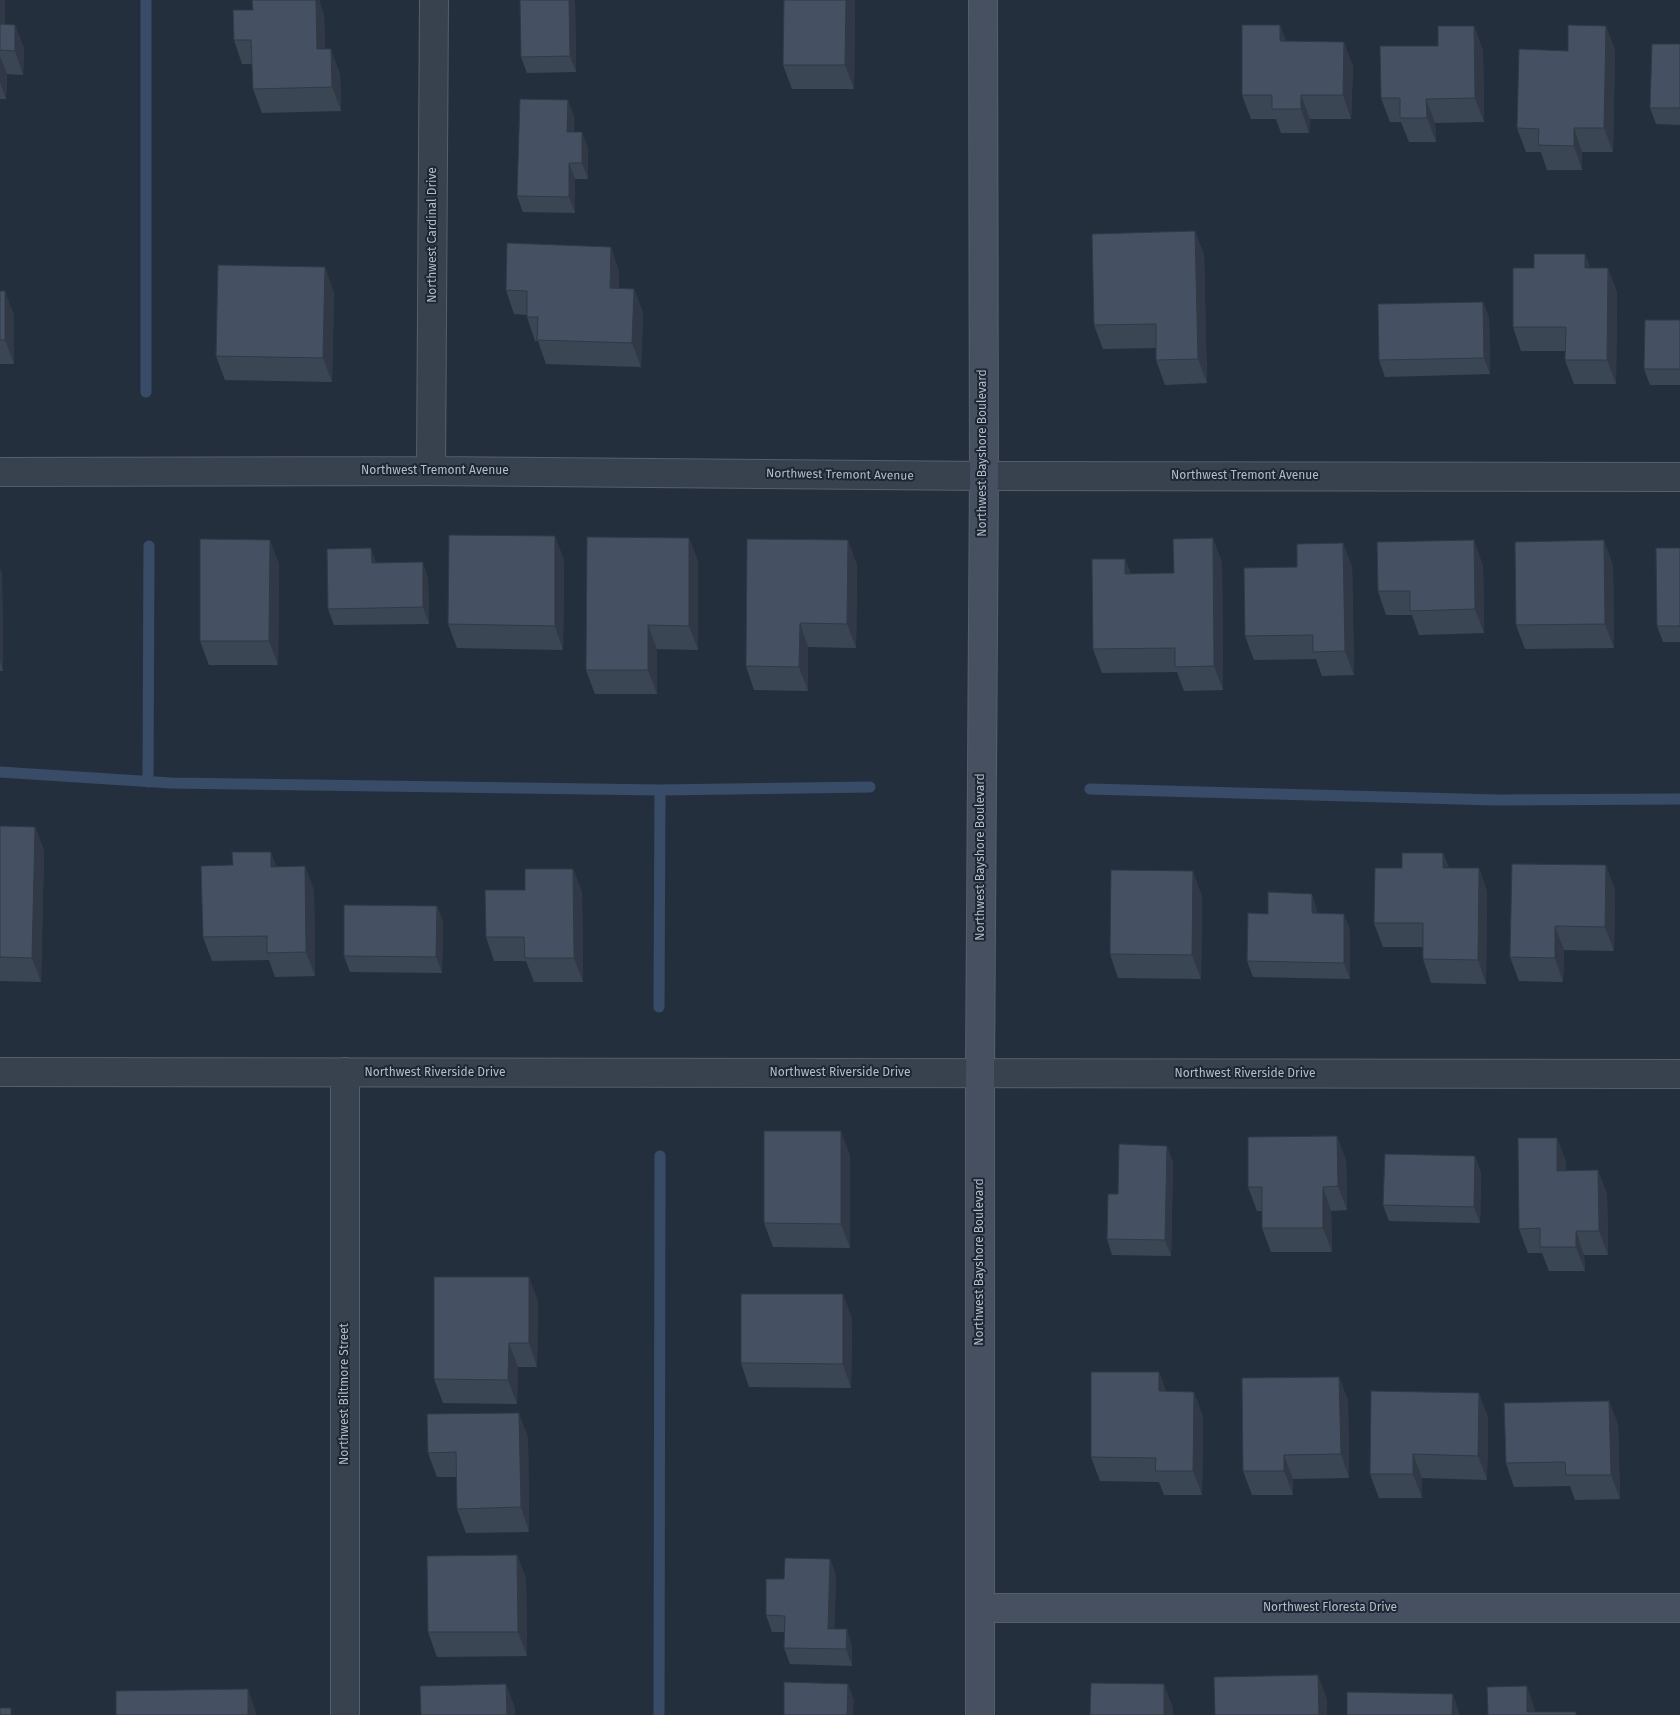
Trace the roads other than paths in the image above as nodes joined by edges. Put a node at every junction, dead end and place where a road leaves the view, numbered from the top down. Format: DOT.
graph roads {
  1 [pos="434,0"];
  2 [pos="983,0"];
  3 [pos="431,471"];
  4 [pos="0,472"];
  5 [pos="984,476"];
  6 [pos="1680,477"];
  7 [pos="0,1072"];
  8 [pos="345,1072"];
  9 [pos="980,1074"];
  10 [pos="1680,1074"];
  11 [pos="981,1608"];
  12 [pos="1680,1608"];
  13 [pos="345,1715"];
  14 [pos="980,1715"];
  1 -- 3 [label="street, Northwest Cardinal Drive"];
  2 -- 5 [label="main road, Northwest Bayshore Boulevard"];
  3 -- 4 [label="street, Northwest Tremont Avenue"];
  3 -- 5 [label="street, Northwest Tremont Avenue"];
  5 -- 6 [label="street, Northwest Tremont Avenue"];
  5 -- 9 [label="main road, Northwest Bayshore Boulevard"];
  7 -- 8 [label="street, Northwest Riverside Drive"];
  8 -- 9 [label="street, Northwest Riverside Drive"];
  8 -- 13 [label="street, Northwest Biltmore Street"];
  9 -- 10 [label="street, Northwest Riverside Drive"];
  9 -- 11 [label="main road, Northwest Bayshore Boulevard"];
  11 -- 12 [label="main road, Northwest Floresta Drive"];
  11 -- 14 [label="main road, Northwest Bayshore Boulevard"];
}
